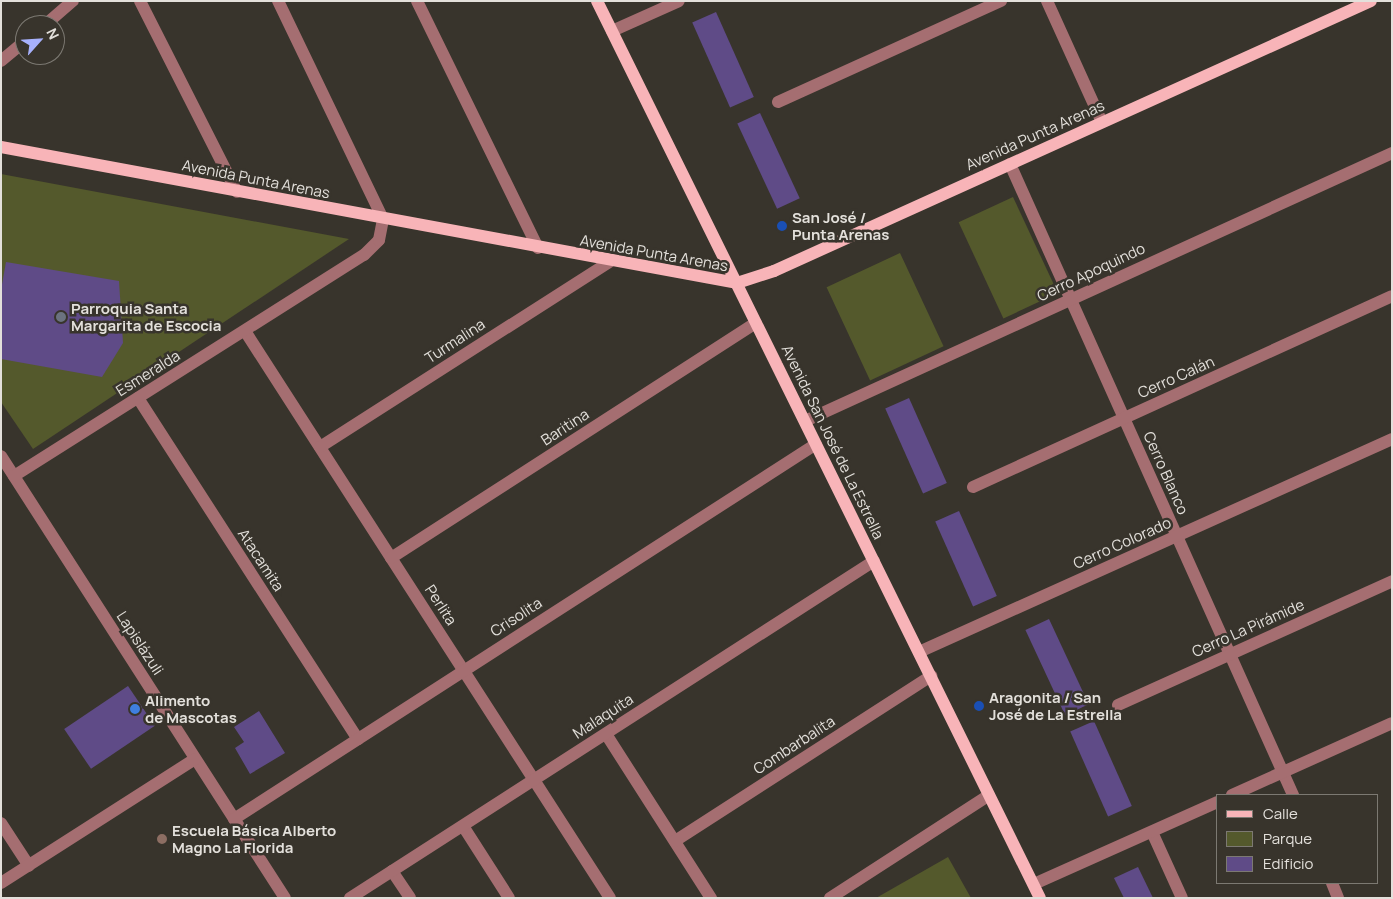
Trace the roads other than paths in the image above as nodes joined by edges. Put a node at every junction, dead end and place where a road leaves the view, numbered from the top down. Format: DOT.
graph roads {
  1 [pos="73,1"];
  2 [pos="140,1"];
  3 [pos="278,1"];
  4 [pos="418,1"];
  5 [pos="597,1"];
  6 [pos="679,1"];
  7 [pos="1001,1"];
  8 [pos="1047,1"];
  9 [pos="1371,1"];
  10 [pos="56,15"];
  11 [pos="612,31"];
  12 [pos="15,49"];
  13 [pos="1,61"];
  14 [pos="778,102"];
  15 [pos="1102,122"];
  16 [pos="1,147"];
  17 [pos="1392,154"];
  18 [pos="1010,164"];
  19 [pos="237,192"];
  20 [pos="383,219"];
  21 [pos="538,248"];
  22 [pos="609,262"];
  23 [pos="737,283"];
  24 [pos="1392,296"];
  25 [pos="1071,300"];
  26 [pos="756,323"];
  27 [pos="245,330"];
  28 [pos="138,398"];
  29 [pos="1124,418"];
  30 [pos="805,421"];
  31 [pos="1392,438"];
  32 [pos="816,444"];
  33 [pos="320,447"];
  34 [pos="1,456"];
  35 [pos="14,476"];
  36 [pos="973,487"];
  37 [pos="1177,536"];
  38 [pos="391,558"];
  39 [pos="874,561"];
  40 [pos="1392,581"];
  41 [pos="919,652"];
  42 [pos="1230,654"];
  43 [pos="464,671"];
  44 [pos="931,676"];
  45 [pos="1118,705"];
  46 [pos="1392,724"];
  47 [pos="606,734"];
  48 [pos="358,739"];
  49 [pos="195,758"];
  50 [pos="1283,772"];
  51 [pos="534,780"];
  52 [pos="1234,794"];
  53 [pos="1293,794"];
  54 [pos="989,795"];
  55 [pos="1216,802"];
  56 [pos="234,819"];
  57 [pos="1,823"];
  58 [pos="463,826"];
  59 [pos="1152,832"];
  60 [pos="675,841"];
  61 [pos="29,866"];
  62 [pos="392,870"];
  63 [pos="1,883"];
  64 [pos="1034,884"];
  65 [pos="1335,891"];
  66 [pos="285,898"];
  67 [pos="350,898"];
  68 [pos="410,898"];
  69 [pos="509,898"];
  70 [pos="610,898"];
  71 [pos="711,898"];
  72 [pos="830,898"];
  73 [pos="1040,898"];
  74 [pos="1182,898"];
  75 [pos="1324,898"];
  1 -- 10 [label="street"];
  2 -- 19 [label="street"];
  3 -- 20 [label="street"];
  4 -- 21 [label="street"];
  5 -- 11 [label="main road, Avenida San José de La Estrella"];
  6 -- 11 [label="street"];
  7 -- 14 [label="street"];
  8 -- 15 [label="street"];
  9 -- 15 [label="main road, Avenida Punta Arenas"];
  11 -- 23 [label="main road, Avenida San José de La Estrella"];
  12 -- 13 [label="street"];
  15 -- 18 [label="main road, Avenida Punta Arenas"];
  16 -- 19 [label="main road, Avenida Punta Arenas"];
  17 -- 25 [label="street, Cerro Apoquindo"];
  18 -- 23 [label="main road, Avenida Punta Arenas"];
  18 -- 25 [label="street, Cerro Blanco"];
  19 -- 20 [label="main road, Avenida Punta Arenas"];
  20 -- 21 [label="main road, Avenida Punta Arenas"];
  20 -- 27 [label="street, Esmeralda"];
  21 -- 22 [label="main road, Avenida Punta Arenas"];
  22 -- 23 [label="main road, Avenida Punta Arenas"];
  22 -- 33 [label="street, Turmalina"];
  23 -- 26 [label="main road, Avenida San José de La Estrella"];
  24 -- 29 [label="street, Cerro Calán"];
  25 -- 29 [label="street, Cerro Blanco"];
  25 -- 30 [label="street, Cerro Apoquindo"];
  26 -- 30 [label="main road, Avenida San José de La Estrella"];
  26 -- 38 [label="street, Baritina"];
  27 -- 28 [label="street, Esmeralda"];
  27 -- 33 [label="street, Perlita"];
  28 -- 35 [label="street, Esmeralda"];
  28 -- 48 [label="street, Atacamita"];
  29 -- 36 [label="street, Cerro Calán"];
  29 -- 37 [label="street, Cerro Blanco"];
  30 -- 32 [label="main road, Avenida San José de La Estrella"];
  31 -- 37 [label="street, Cerro Colorado"];
  32 -- 39 [label="main road, Avenida San José de La Estrella"];
  32 -- 43 [label="street, Crisolita"];
  33 -- 38 [label="street, Perlita"];
  34 -- 35 [label="street, Lapislázuli"];
  35 -- 49 [label="street, Lapislázuli"];
  37 -- 41 [label="street, Cerro Colorado"];
  37 -- 42 [label="street, Cerro Blanco"];
  38 -- 43 [label="street, Perlita"];
  39 -- 41 [label="main road, Avenida San José de La Estrella"];
  39 -- 47 [label="street, Malaquita"];
  40 -- 42 [label="street, Cerro La Pirámide"];
  41 -- 44 [label="main road, Avenida San José de La Estrella"];
  42 -- 45 [label="street, Cerro La Pirámide"];
  42 -- 50 [label="street, Cerro Blanco"];
  43 -- 48 [label="street, Crisolita"];
  43 -- 51 [label="street, Perlita"];
  44 -- 54 [label="main road, Avenida San José de La Estrella"];
  44 -- 60 [label="street, Combarbalita"];
  46 -- 50 [label="street"];
  47 -- 51 [label="street, Malaquita"];
  47 -- 60 [label="street"];
  48 -- 56 [label="street, Crisolita"];
  49 -- 56 [label="street, Lapislázuli"];
  49 -- 61 [label="street"];
  50 -- 52 [label="street"];
  50 -- 53 [label="street, Cerro Blanco"];
  51 -- 58 [label="street, Malaquita"];
  51 -- 70 [label="street, Perlita"];
  54 -- 64 [label="main road, Avenida San José de La Estrella"];
  54 -- 72 [label="street"];
  55 -- 59 [label="street"];
  56 -- 66 [label="street, Lapislázuli"];
  57 -- 61 [label="street"];
  58 -- 62 [label="street, Malaquita"];
  58 -- 69 [label="street"];
  59 -- 64 [label="street"];
  59 -- 74 [label="street"];
  60 -- 71 [label="street"];
  61 -- 63 [label="street"];
  62 -- 67 [label="street, Malaquita"];
  62 -- 68 [label="street"];
  64 -- 73 [label="main road, Avenida San José de La Estrella"];
  65 -- 75 [label="street"];
}
